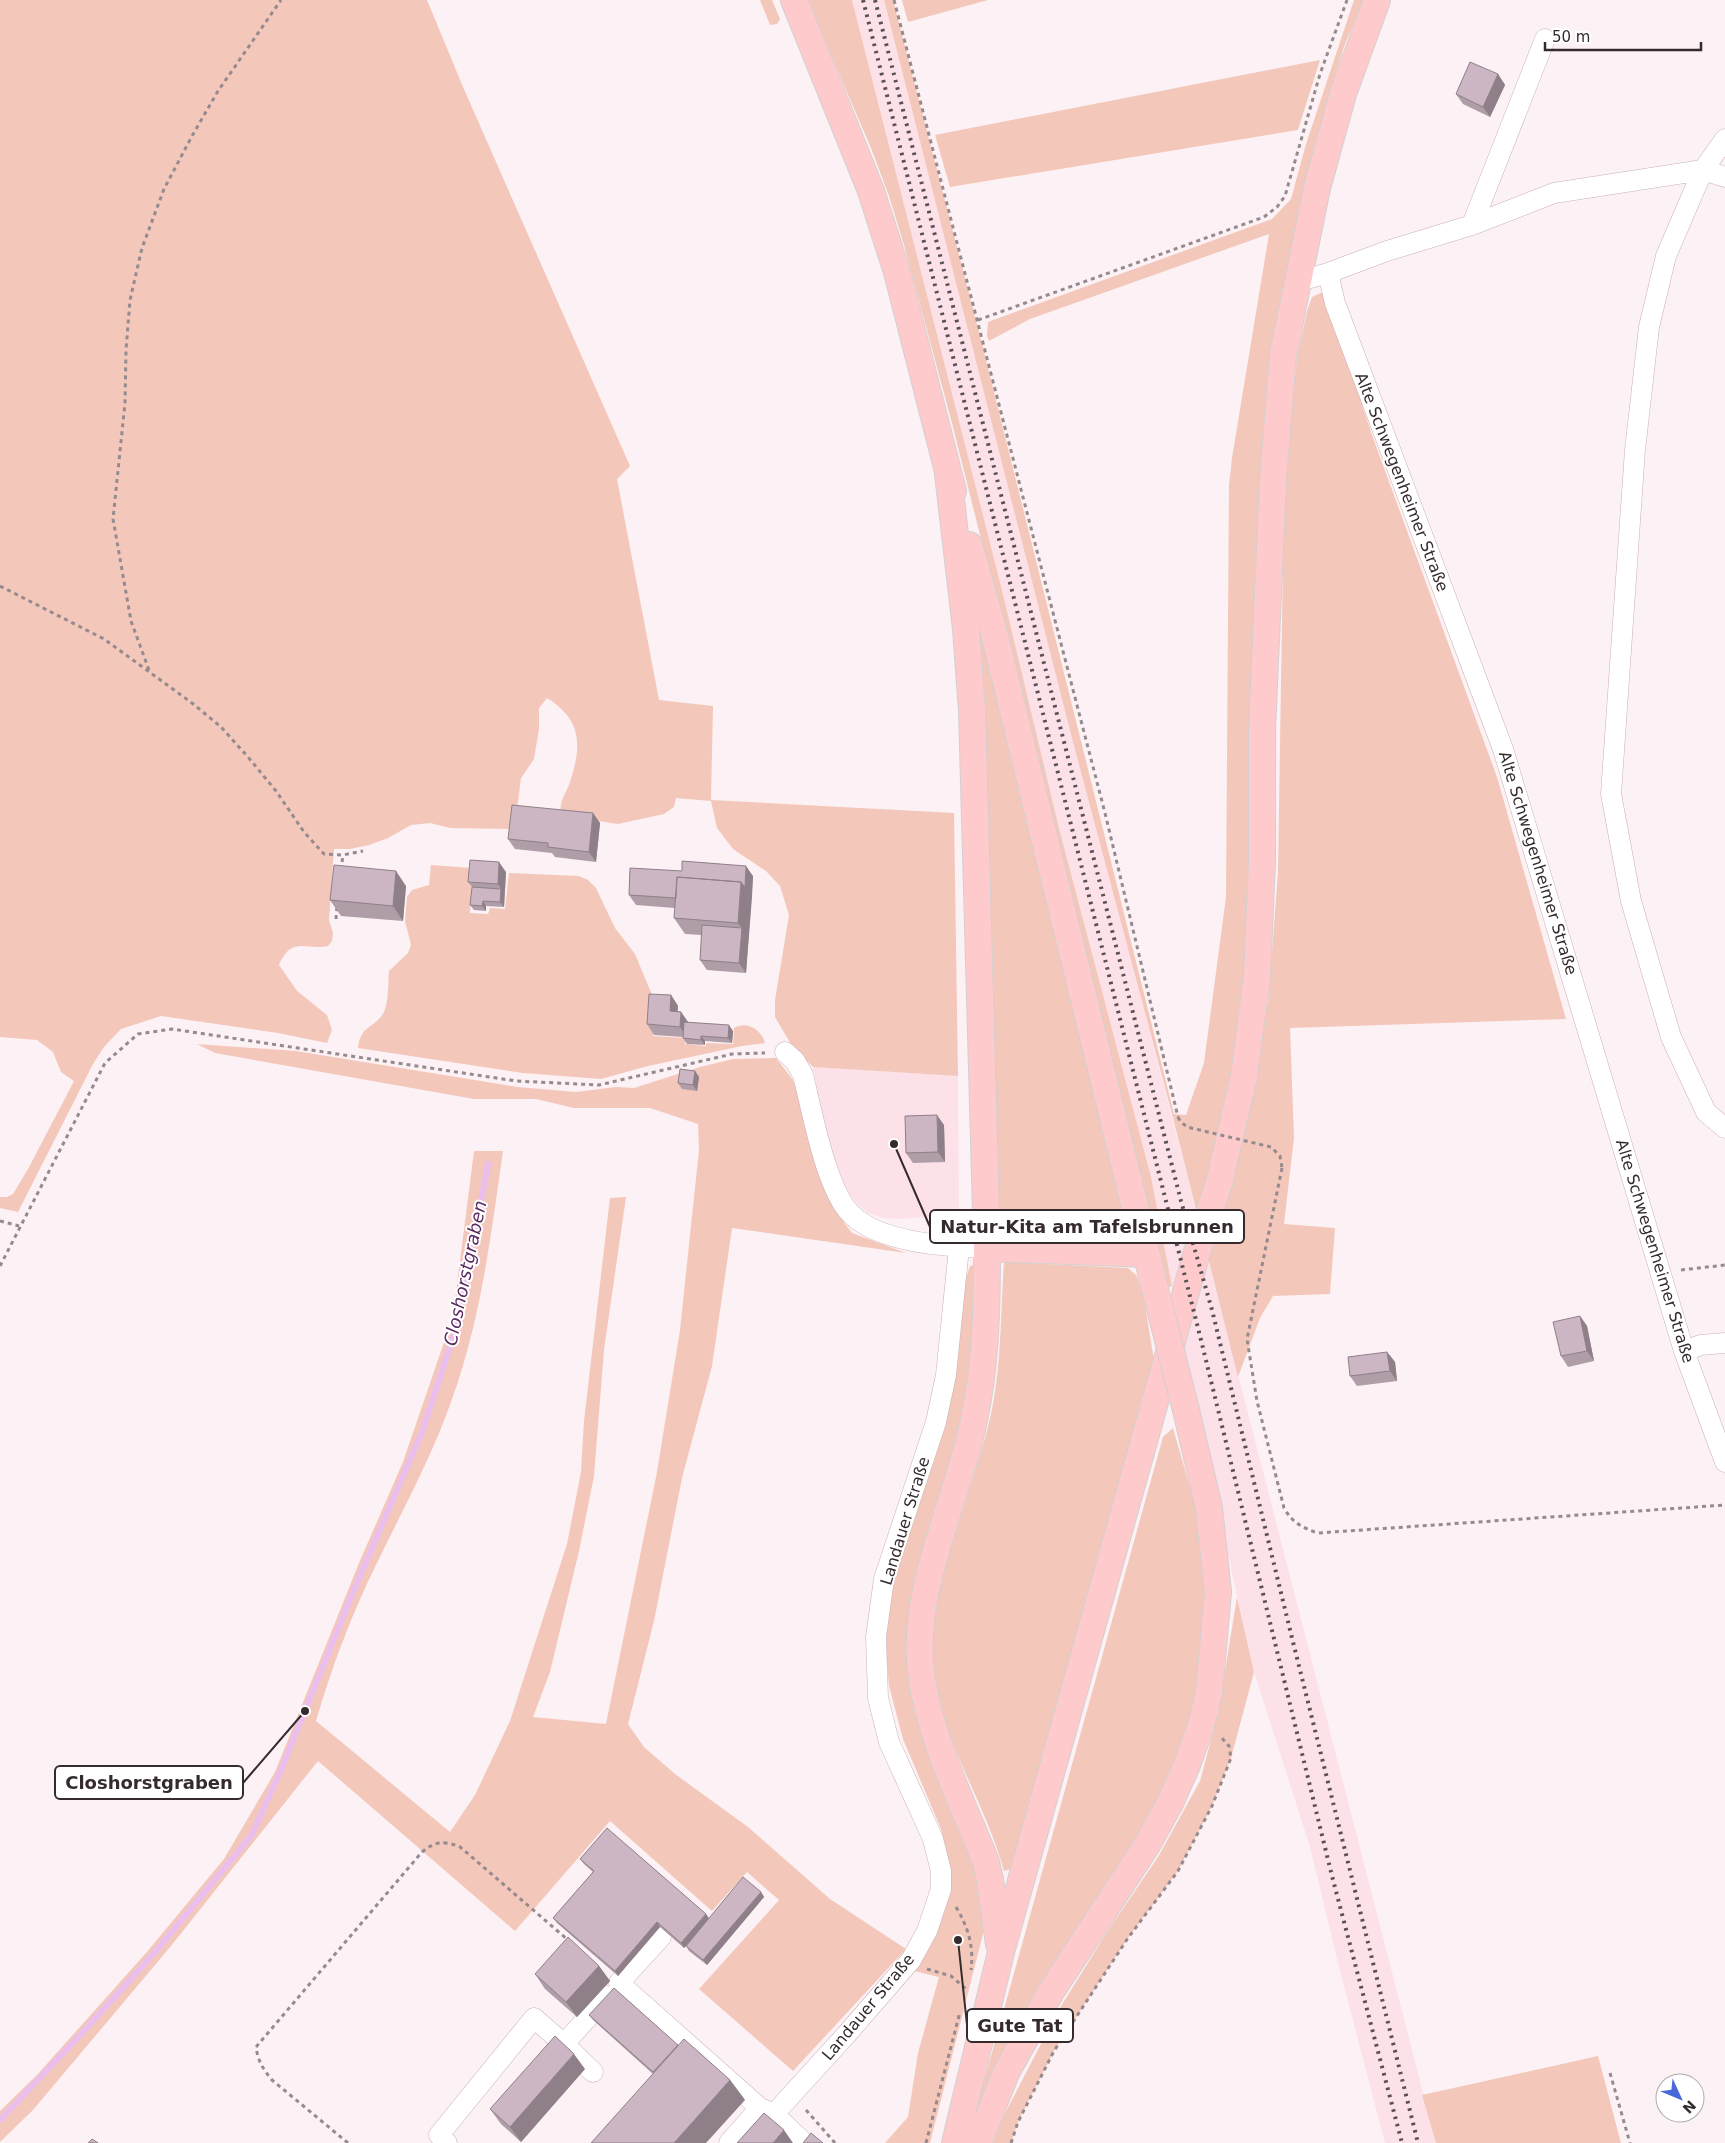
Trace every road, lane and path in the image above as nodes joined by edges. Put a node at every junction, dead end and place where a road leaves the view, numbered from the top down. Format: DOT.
graph roads {
  1 [pos="281,0"];
  2 [pos="794,0"];
  3 [pos="894,0"];
  4 [pos="1348,0"];
  5 [pos="1377,0"];
  6 [pos="1546,39"];
  7 [pos="1725,139"];
  8 [pos="1703,170"];
  9 [pos="1725,177"];
  10 [pos="1472,225"];
  11 [pos="1328,273"];
  12 [pos="1297,282"];
  13 [pos="978,320"];
  14 [pos="948,474"];
  15 [pos="0,586"];
  16 [pos="148,670"];
  17 [pos="363,851"];
  18 [pos="342,855"];
  19 [pos="340,873"];
  20 [pos="338,900"];
  21 [pos="336,919"];
  22 [pos="785,1052"];
  23 [pos="688,1064"];
  24 [pos="687,1073"];
  25 [pos="1725,1128"];
  26 [pos="0,1221"];
  27 [pos="19,1226"];
  28 [pos="960,1248"];
  29 [pos="987,1248"];
  30 [pos="1146,1254"];
  31 [pos="1725,1265"];
  32 [pos="0,1266"];
  33 [pos="1660,1272"];
  34 [pos="1725,1343"];
  35 [pos="1684,1351"];
  36 [pos="1725,1462"];
  37 [pos="1725,1506"];
  38 [pos="1201,1726"];
  39 [pos="941,1889"];
  40 [pos="661,1937"];
  41 [pos="574,1945"];
  42 [pos="1001,1952"];
  43 [pos="906,1966"];
  44 [pos="970,1974"];
  45 [pos="968,1981"];
  46 [pos="619,1983"];
  47 [pos="966,1989"];
  48 [pos="964,1997"];
  49 [pos="962,2006"];
  50 [pos="564,2044"];
  51 [pos="593,2072"];
  52 [pos="1610,2073"];
  53 [pos="793,2093"];
  54 [pos="767,2111"];
  55 [pos="348,2143"];
  56 [pos="448,2143"];
  57 [pos="729,2143"];
  58 [pos="802,2143"];
  59 [pos="835,2143"];
  60 [pos="926,2143"];
  61 [pos="955,2143"];
  62 [pos="978,2143"];
  63 [pos="1011,2143"];
  64 [pos="1630,2143"];
  1 -- 16 [label="path"];
  2 -- 14 [label="main road"];
  3 -- 13 [label="path"];
  4 -- 13 [label="path"];
  5 -- 12 [label="main road"];
  6 -- 10 [label="lane"];
  7 -- 8 [label="lane"];
  8 -- 9 [label="lane"];
  8 -- 10 [label="lane"];
  8 -- 25 [label="lane"];
  10 -- 11 [label="lane"];
  11 -- 12 [label="lane"];
  11 -- 33 [label="lane, Alte Schwegenheimer Straße"];
  12 -- 42 [label="main road"];
  13 -- 37 [label="path, bridge"];
  14 -- 29 [label="main road"];
  14 -- 30 [label="main road"];
  15 -- 16 [label="path"];
  16 -- 18 [label="path"];
  17 -- 18 [label="path"];
  18 -- 19 [label="path"];
  20 -- 21 [label="path"];
  22 -- 23 [label="path"];
  22 -- 28 [label="lane"];
  23 -- 24 [label="path"];
  23 -- 27 [label="path"];
  26 -- 27 [label="path"];
  27 -- 32 [label="path"];
  28 -- 29 [label="lane"];
  28 -- 39 [label="lane, Landauer Straße"];
  29 -- 30 [label="main road"];
  29 -- 42 [label="main road"];
  30 -- 38 [label="main road, bridge"];
  31 -- 33 [label="path"];
  33 -- 35 [label="lane, Alte Schwegenheimer Straße"];
  34 -- 35 [label="lane"];
  35 -- 36 [label="lane, Alte Schwegenheimer Straße"];
  38 -- 62 [label="main road"];
  38 -- 63 [label="path"];
  39 -- 43 [label="lane, Landauer Straße"];
  39 -- 44 [label="path"];
  40 -- 46 [label="lane"];
  41 -- 55 [label="path"];
  42 -- 61 [label="main road"];
  43 -- 47 [label="path"];
  43 -- 53 [label="lane, Landauer Straße"];
  45 -- 47 [label="path"];
  46 -- 50 [label="lane"];
  46 -- 54 [label="lane"];
  47 -- 48 [label="path"];
  49 -- 60 [label="path"];
  50 -- 51 [label="lane"];
  50 -- 56 [label="lane"];
  52 -- 64 [label="path"];
  53 -- 54 [label="lane, Landauer Straße"];
  53 -- 59 [label="path"];
  54 -- 57 [label="lane, Landauer Straße"];
  54 -- 58 [label="lane"];
}
